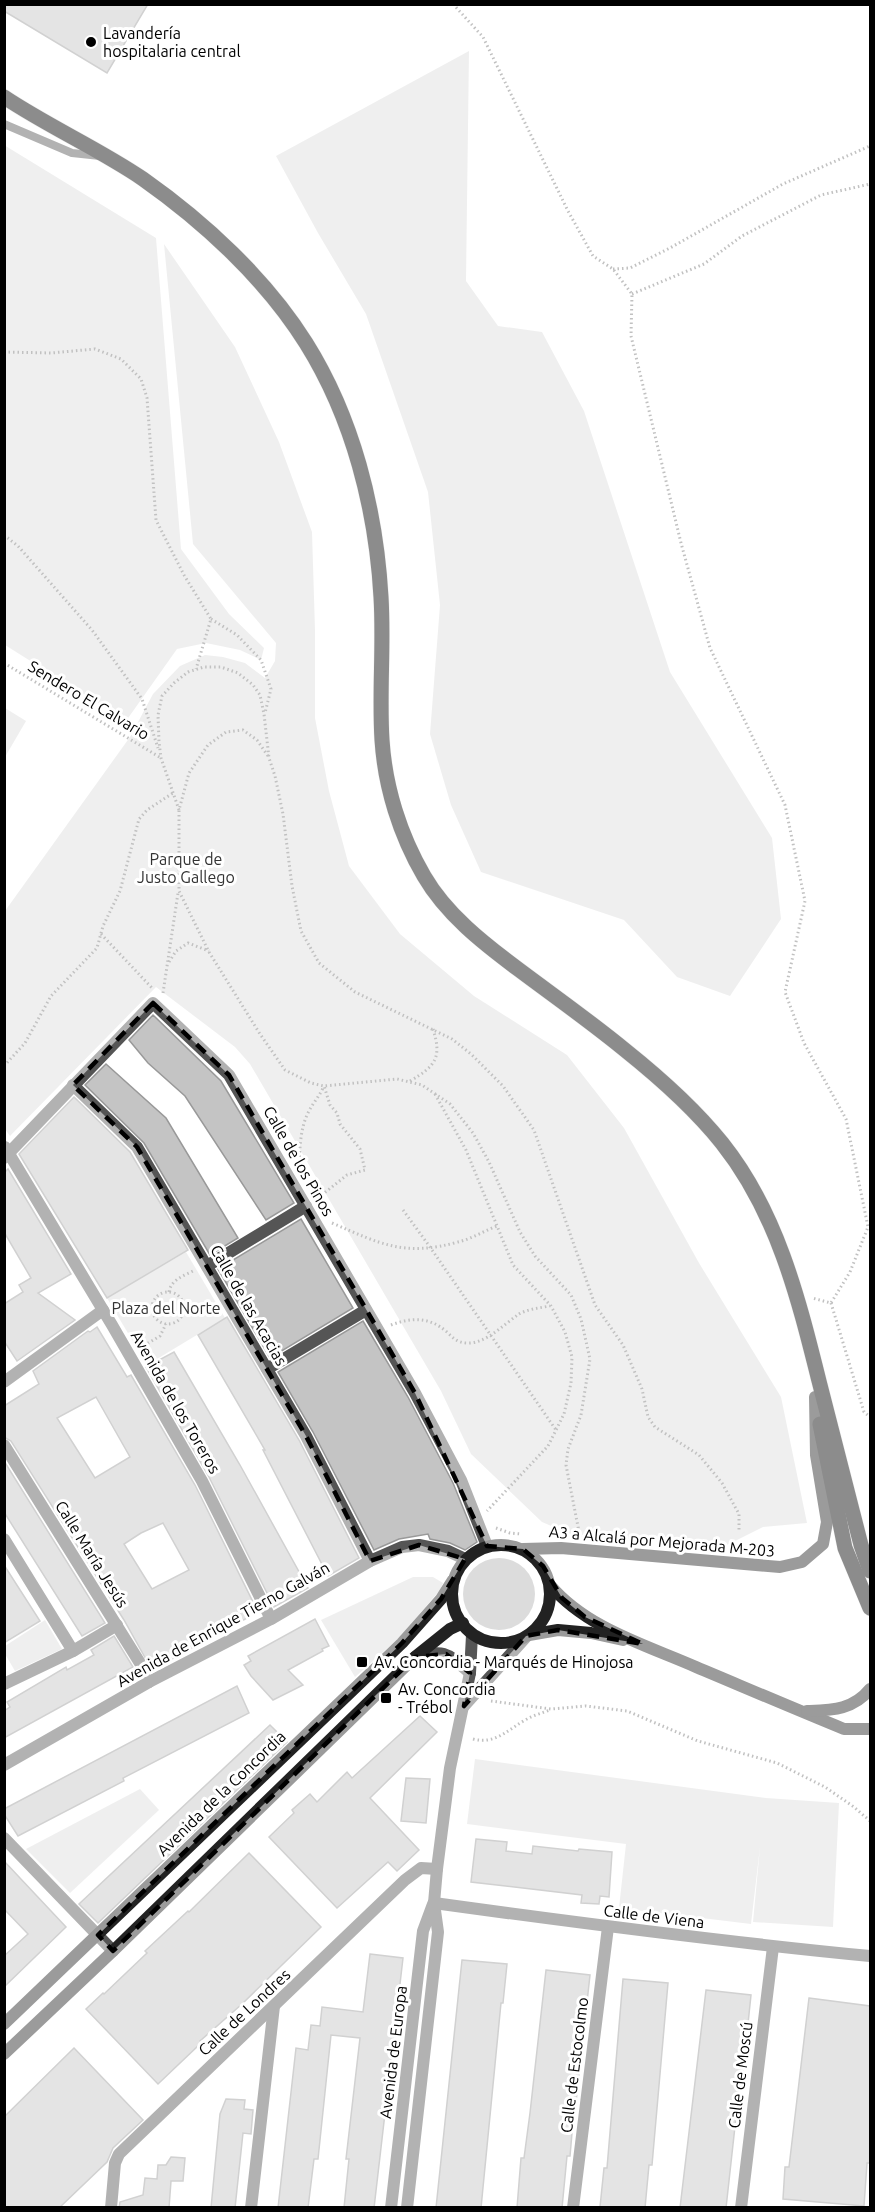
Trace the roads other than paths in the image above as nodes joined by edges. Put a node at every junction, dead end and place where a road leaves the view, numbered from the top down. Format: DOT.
graph roads {
  1 [pos="8,100"];
  2 [pos="4,124"];
  3 [pos="104,156"];
  4 [pos="73,1085"];
  5 [pos="6,1152"];
  6 [pos="310,1204"];
  7 [pos="203,1267"];
  8 [pos="798,1298"];
  9 [pos="103,1310"];
  10 [pos="366,1310"];
  11 [pos="267,1369"];
  12 [pos="4,1382"];
  13 [pos="815,1397"];
  14 [pos="4,1445"];
  15 [pos="4,1539"];
  16 [pos="487,1546"];
  17 [pos="523,1549"];
  18 [pos="465,1560"];
  19 [pos="370,1561"];
  20 [pos="870,1571"];
  21 [pos="453,1580"];
  22 [pos="550,1585"];
  23 [pos="870,1608"];
  24 [pos="271,1619"];
  25 [pos="463,1623"];
  26 [pos="117,1625"];
  27 [pos="472,1635"];
  28 [pos="527,1636"];
  29 [pos="643,1644"];
  30 [pos="73,1651"];
  31 [pos="415,1657"];
  32 [pos="470,1673"];
  33 [pos="149,1682"];
  34 [pos="4,1684"];
  35 [pos="870,1689"];
  36 [pos="464,1706"];
  37 [pos="800,1711"];
  38 [pos="870,1729"];
  39 [pos="4,1765"];
  40 [pos="4,1838"];
  41 [pos="437,1869"];
  42 [pos="434,1903"];
  43 [pos="608,1927"];
  44 [pos="98,1935"];
  45 [pos="773,1947"];
  46 [pos="113,1951"];
  47 [pos="870,1956"];
  48 [pos="274,2007"];
  49 [pos="4,2024"];
  50 [pos="4,2054"];
  51 [pos="111,2208"];
  52 [pos="251,2208"];
  53 [pos="391,2208"];
  54 [pos="407,2208"];
  55 [pos="573,2208"];
  56 [pos="741,2208"];
  1 -- 3 [label="main road"];
  2 -- 3 [label="lane"];
  3 -- 8 [label="main road"];
  4 -- 5 [label="street, Calle de los Pinos"];
  4 -- 6 [label="street, Calle de los Pinos"];
  4 -- 7 [label="street, Calle de las Acacias"];
  5 -- 9 [label="street, Avenida de los Toreros"];
  6 -- 7 [label="street"];
  6 -- 10 [label="street, Calle de los Pinos"];
  7 -- 11 [label="street, Calle de las Acacias"];
  8 -- 13 [label="main road"];
  8 -- 20 [label="main road"];
  9 -- 12 [label="street"];
  9 -- 24 [label="street, Avenida de los Toreros"];
  10 -- 11 [label="street"];
  10 -- 16 [label="street, Calle de los Pinos"];
  11 -- 19 [label="street, Calle de las Acacias"];
  13 -- 17 [label="street, A3 a Alcalá por Mejorada M-203"];
  13 -- 23 [label="main road"];
  14 -- 26 [label="street, Calle María Jesús"];
  15 -- 30 [label="street"];
  16 -- 17 [label="street"];
  16 -- 18 [label="street"];
  17 -- 22 [label="street"];
  18 -- 19 [label="street, Avenida de Enrique Tierno Galván"];
  18 -- 21 [label="street"];
  19 -- 24 [label="street, Avenida de Enrique Tierno Galván"];
  21 -- 25 [label="street"];
  21 -- 44 [label="street, Avenida de la Concordia"];
  22 -- 28 [label="street"];
  22 -- 29 [label="street"];
  24 -- 33 [label="street, Avenida de Enrique Tierno Galván"];
  25 -- 27 [label="street"];
  25 -- 31 [label="street"];
  26 -- 30 [label="street"];
  26 -- 33 [label="street, Calle María Jesús"];
  27 -- 28 [label="street"];
  27 -- 32 [label="street, Avenida de Europa"];
  28 -- 29 [label="street"];
  28 -- 36 [label="street, Avenida de Europa"];
  29 -- 37 [label="street"];
  30 -- 34 [label="street"];
  31 -- 32 [label="street"];
  31 -- 46 [label="street"];
  32 -- 36 [label="street, Avenida de Europa"];
  33 -- 39 [label="street, Avenida de Enrique Tierno Galván"];
  35 -- 37 [label="street"];
  36 -- 41 [label="street, Avenida de Europa"];
  37 -- 38 [label="street"];
  40 -- 44 [label="street"];
  41 -- 42 [label="street, Avenida de Europa"];
  41 -- 48 [label="street, Calle de Londres"];
  42 -- 43 [label="street, Calle de Viena"];
  42 -- 53 [label="street, Avenida de Europa"];
  42 -- 54 [label="street, Avenida de Europa"];
  43 -- 45 [label="street, Calle de Viena"];
  43 -- 55 [label="street, Calle de Estocolmo"];
  44 -- 46 [label="street"];
  44 -- 49 [label="street, Avenida de la Concordia"];
  45 -- 47 [label="street, Calle de Viena"];
  45 -- 56 [label="street, Calle de Moscú"];
  46 -- 50 [label="street"];
  48 -- 51 [label="street, Calle de Londres"];
  48 -- 52 [label="street"];
}
